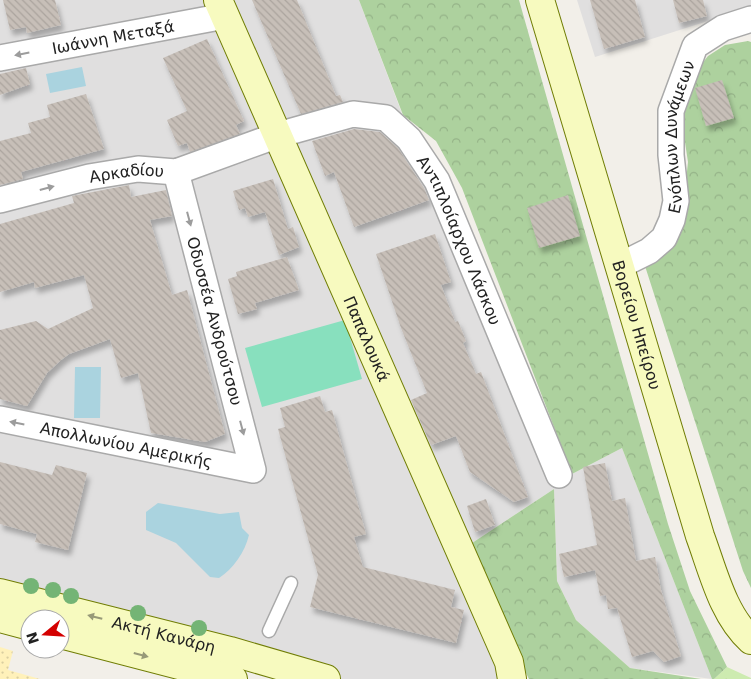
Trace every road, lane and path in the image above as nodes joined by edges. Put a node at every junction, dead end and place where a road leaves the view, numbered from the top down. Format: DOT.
graph roads {
  1 [pos="540,0"];
  2 [pos="222,8"];
  3 [pos="751,19"];
  4 [pos="0,58"];
  5 [pos="278,135"];
  6 [pos="176,172"];
  7 [pos="0,200"];
  8 [pos="618,266"];
  9 [pos="0,419"];
  10 [pos="253,470"];
  11 [pos="559,475"];
  12 [pos="291,582"];
  13 [pos="0,594"];
  14 [pos="0,618"];
  15 [pos="20,623"];
  16 [pos="269,632"];
  17 [pos="70,637"];
  18 [pos="751,640"];
  19 [pos="233,679"];
  20 [pos="326,679"];
  21 [pos="512,679"];
  1 -- 8 [label="street, Βορείου Ηπείρου"];
  2 -- 4 [label="street, Ιωάννη Μεταξά, one-way"];
  2 -- 5 [label="street, Παπαλουκά"];
  3 -- 8 [label="street, Ενόπλων Δυνάμεων"];
  5 -- 6 [label="street, Αρκαδίου"];
  5 -- 11 [label="street, Αντιπλοίαρχου Λάσκου"];
  5 -- 21 [label="street, Παπαλουκά"];
  7 -- 6 [label="street, Αρκαδίου, one-way"];
  6 -- 10 [label="street, Οδυσσέα Ανδρούτσου, one-way"];
  8 -- 18 [label="street, Βορείου Ηπείρου"];
  10 -- 9 [label="street, Απολλωνίου Αμερικής, one-way"];
  12 -- 16 [label="lane"];
  20 -- 13 [label="street, Ακτή Κανάρη, one-way"];
  14 -- 15 [label="street"];
  17 -- 19 [label="street, Ακτή Κανάρη, one-way"];
}
